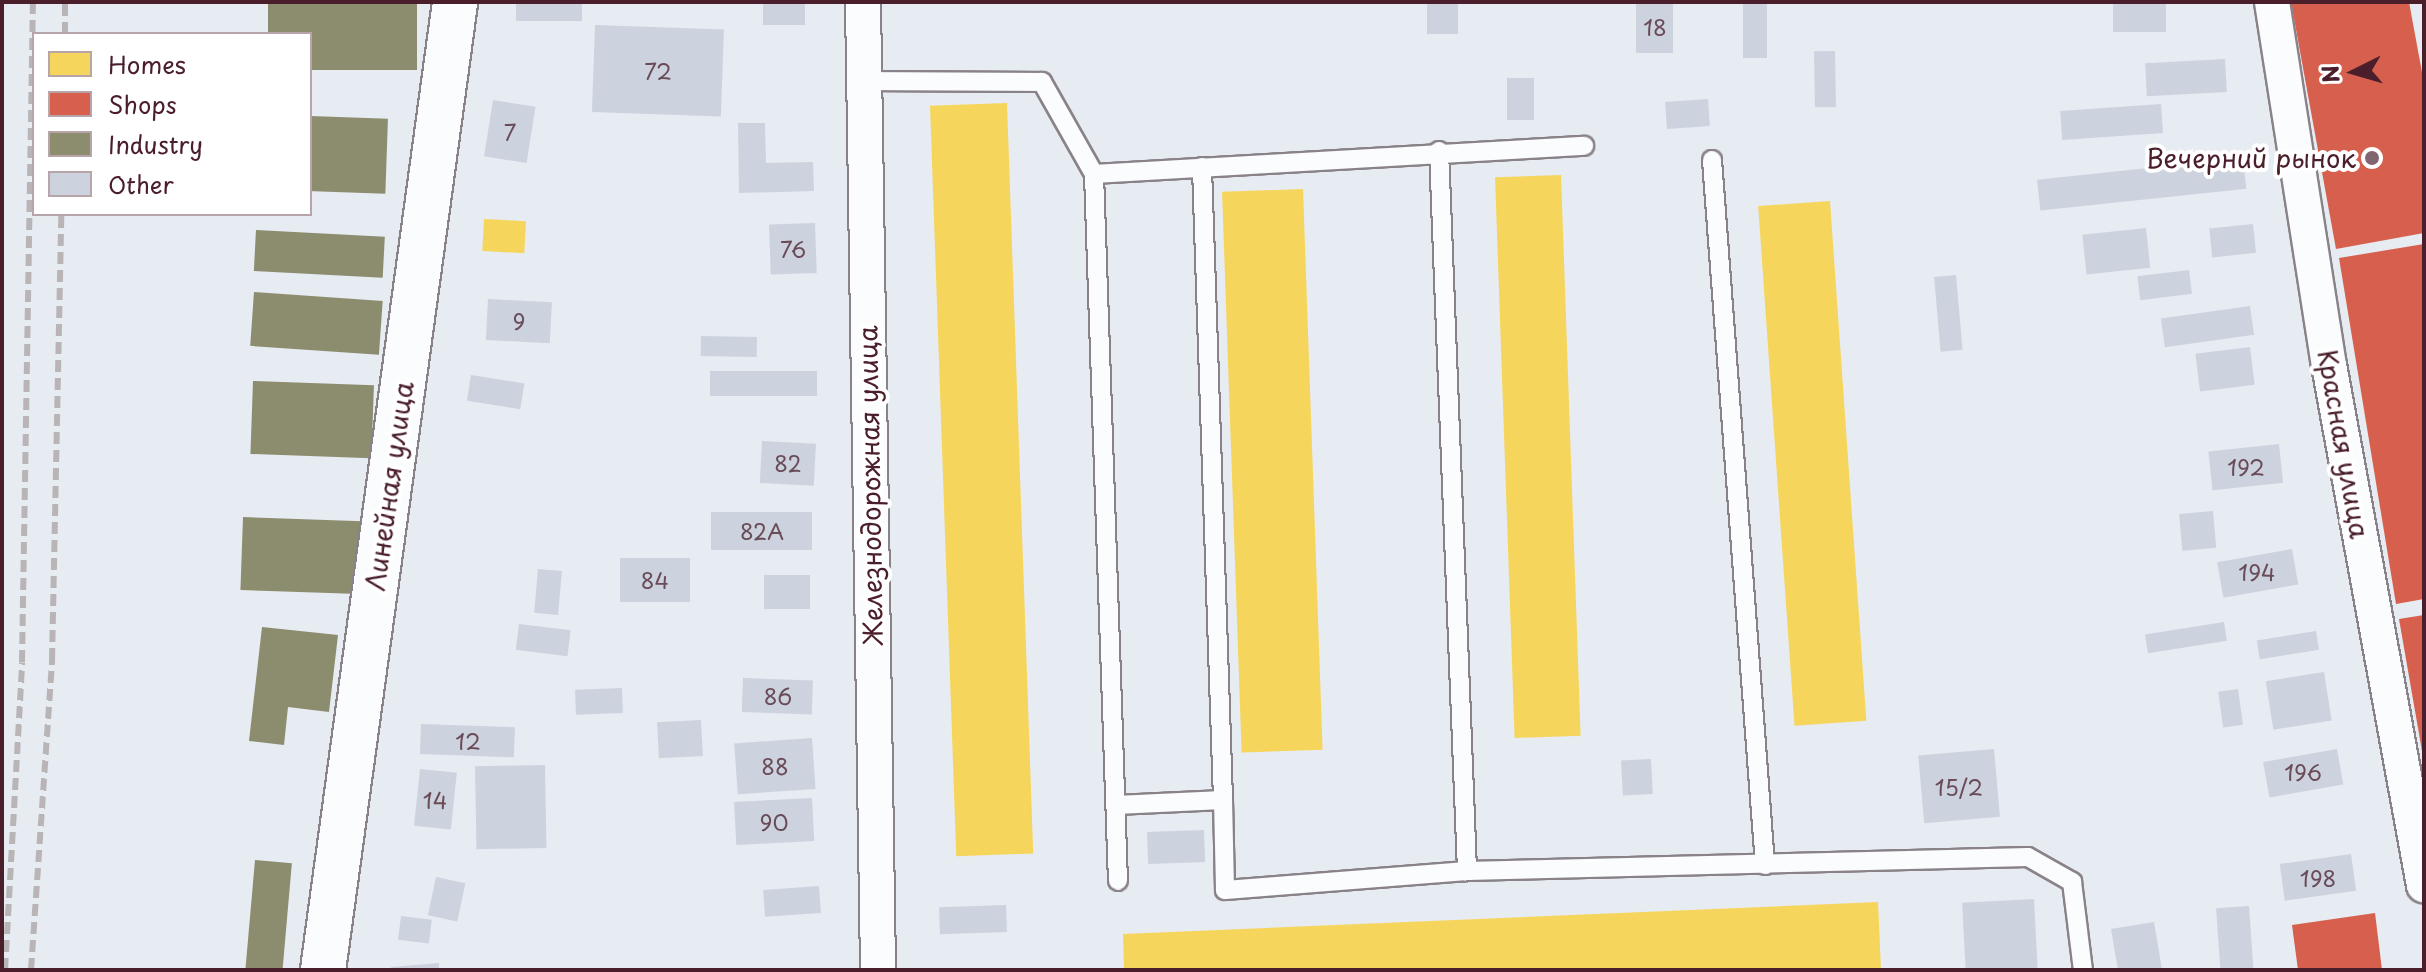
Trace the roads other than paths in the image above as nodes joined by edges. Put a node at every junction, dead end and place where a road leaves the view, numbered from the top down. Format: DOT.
graph roads {
  1 [pos="455,2"];
  2 [pos="863,2"];
  3 [pos="2272,2"];
  4 [pos="864,81"];
  5 [pos="1584,146"];
  6 [pos="1439,151"];
  7 [pos="1712,160"];
  8 [pos="1202,167"];
  9 [pos="1094,174"];
  10 [pos="1223,800"];
  11 [pos="1116,805"];
  12 [pos="1765,865"];
  13 [pos="1467,871"];
  14 [pos="1118,881"];
  15 [pos="2424,885"];
  16 [pos="323,970"];
  17 [pos="878,970"];
  18 [pos="2083,970"];
  1 -- 16 [label="street, Линейная улица"];
  2 -- 4 [label="street, Железнодорожная улица"];
  3 -- 15 [label="street, Красная улица"];
  4 -- 9 [label="lane"];
  4 -- 17 [label="street, Железнодорожная улица"];
  5 -- 6 [label="lane"];
  6 -- 8 [label="lane"];
  6 -- 13 [label="lane"];
  7 -- 12 [label="lane"];
  8 -- 9 [label="lane"];
  8 -- 10 [label="lane"];
  9 -- 11 [label="lane"];
  10 -- 11 [label="lane"];
  10 -- 13 [label="lane"];
  11 -- 14 [label="lane"];
  12 -- 13 [label="lane"];
  12 -- 18 [label="lane"];
}
